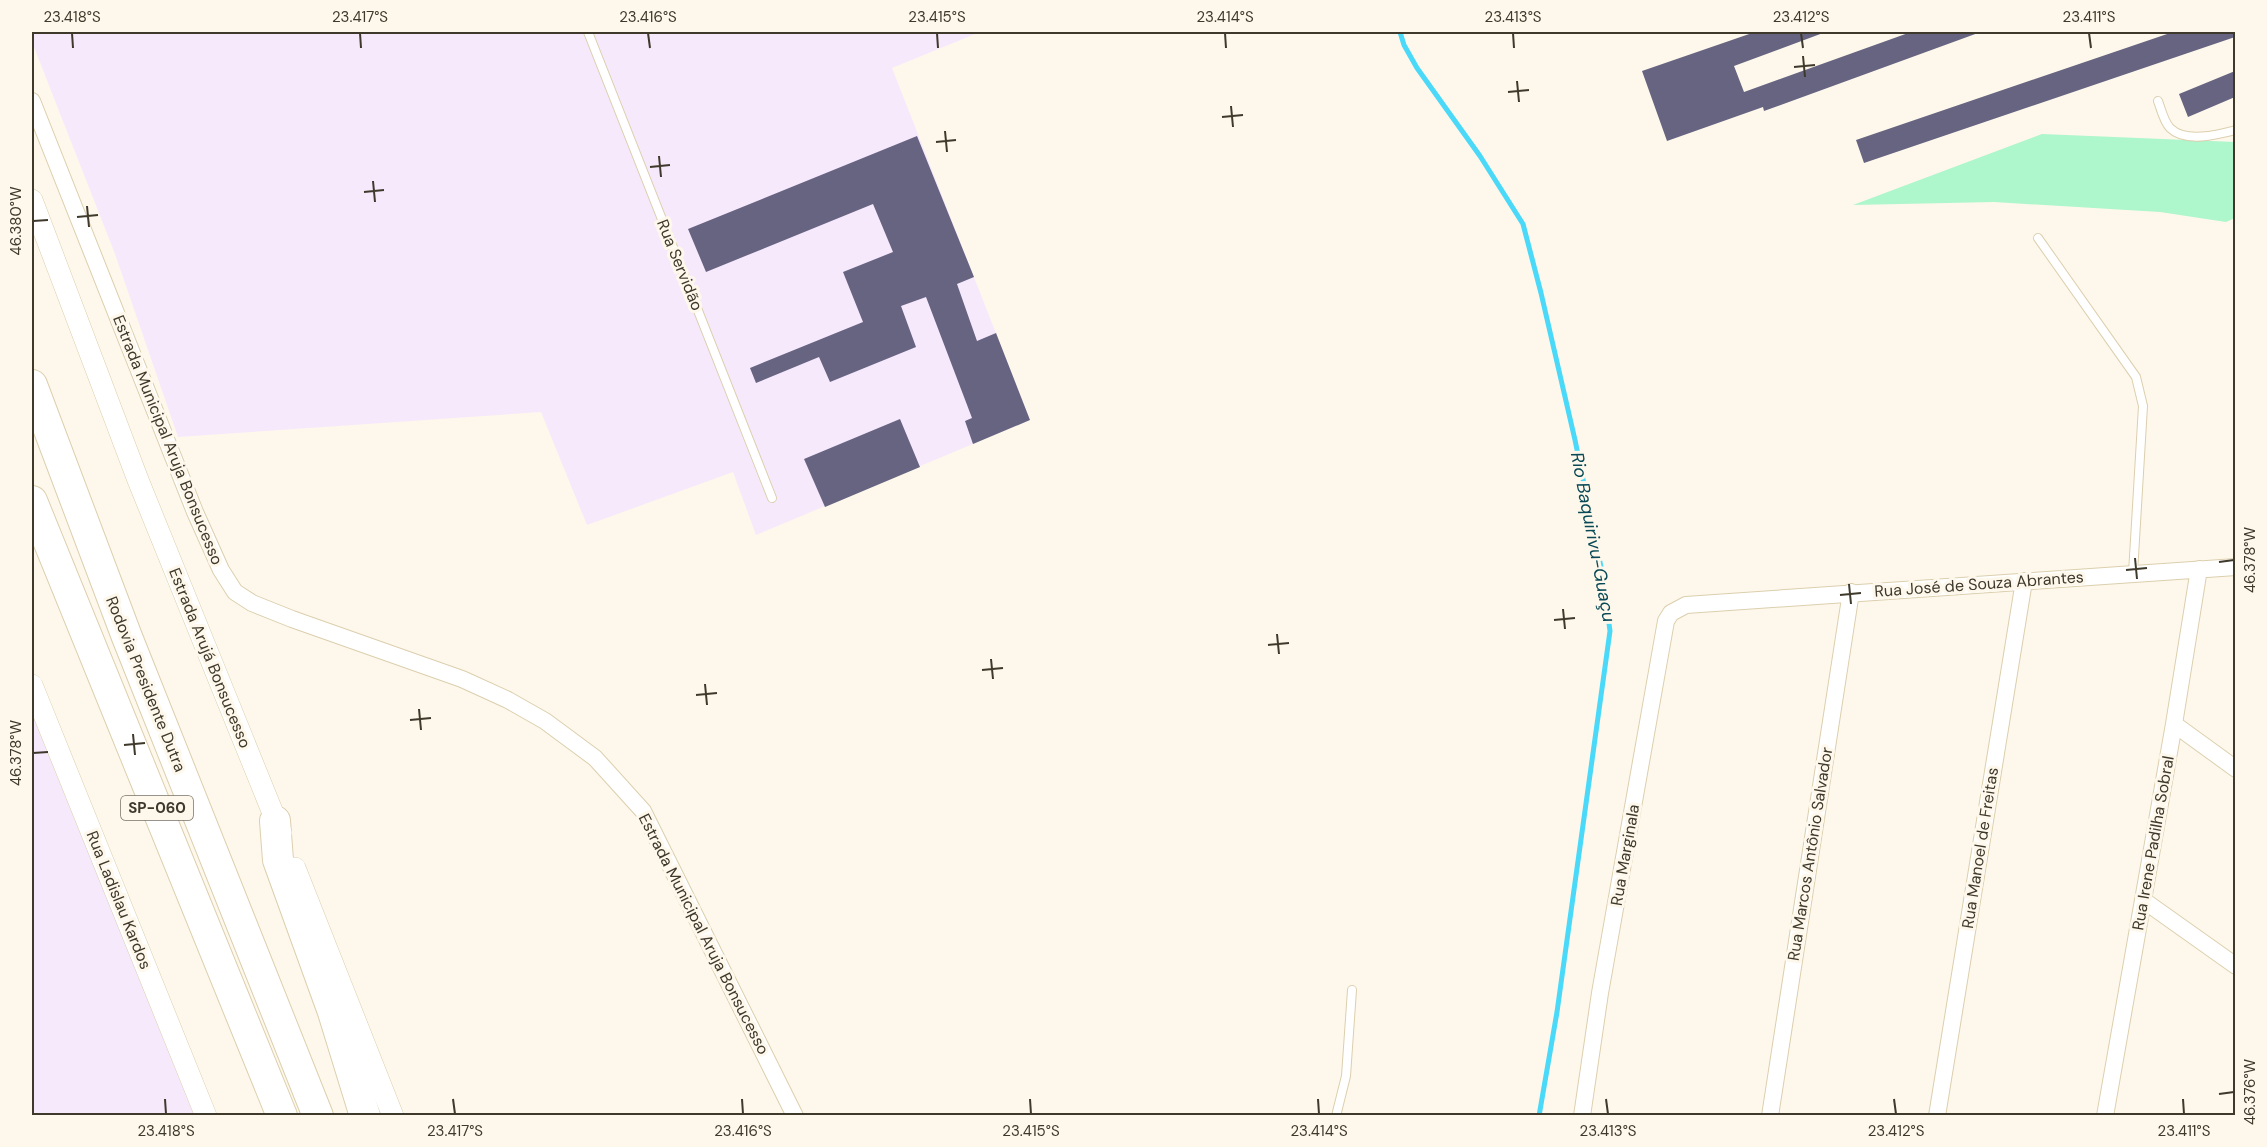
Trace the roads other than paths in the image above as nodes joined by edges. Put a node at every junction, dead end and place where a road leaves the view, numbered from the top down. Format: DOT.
graph roads {
  1 [pos="588,32"];
  2 [pos="32,101"];
  3 [pos="2158,101"];
  4 [pos="2235,130"];
  5 [pos="32,200"];
  6 [pos="2038,238"];
  7 [pos="32,385"];
  8 [pos="772,498"];
  9 [pos="32,501"];
  10 [pos="2235,567"];
  11 [pos="2199,569"];
  12 [pos="2133,573"];
  13 [pos="2024,581"];
  14 [pos="1851,592"];
  15 [pos="1686,605"];
  16 [pos="32,685"];
  17 [pos="2174,724"];
  18 [pos="2235,769"];
  19 [pos="275,821"];
  20 [pos="2143,900"];
  21 [pos="2235,966"];
  22 [pos="1352,990"];
  23 [pos="206,1116"];
  24 [pos="282,1116"];
  25 [pos="318,1116"];
  26 [pos="365,1116"];
  27 [pos="393,1116"];
  28 [pos="795,1116"];
  29 [pos="1336,1116"];
  30 [pos="1582,1116"];
  31 [pos="1770,1116"];
  32 [pos="1937,1116"];
  33 [pos="2105,1116"];
  1 -- 8 [label="lane, Rua Servidão"];
  2 -- 28 [label="street, Estrada Municipal Aruja Bonsucesso"];
  3 -- 4 [label="lane"];
  5 -- 19 [label="street, Estrada Arujá Bonsucesso"];
  6 -- 12 [label="lane"];
  7 -- 25 [label="highway, Rodovia Presidente Dutra / SP-060"];
  9 -- 24 [label="highway, SP-060"];
  10 -- 11 [label="street, Rua José de Souza Abrantes"];
  11 -- 12 [label="street, Rua José de Souza Abrantes"];
  11 -- 17 [label="street, Rua Irene Padilha Sobral"];
  12 -- 13 [label="street, Rua José de Souza Abrantes"];
  13 -- 14 [label="street, Rua José de Souza Abrantes"];
  13 -- 32 [label="street, Rua Manoel de Freitas"];
  14 -- 15 [label="street, Rua José de Souza Abrantes"];
  14 -- 31 [label="street, Rua Marcos Antônio Salvador"];
  15 -- 30 [label="street, Rua Marginala"];
  16 -- 23 [label="street, Rua Ladislau Kardos"];
  17 -- 18 [label="street"];
  17 -- 20 [label="street, Rua Irene Padilha Sobral"];
  19 -- 26 [label="highway"];
  19 -- 27 [label="street, Estrada Arujá Bonsucesso"];
  20 -- 21 [label="street"];
  20 -- 33 [label="street, Rua Irene Padilha Sobral"];
  22 -- 29 [label="lane"];
}
